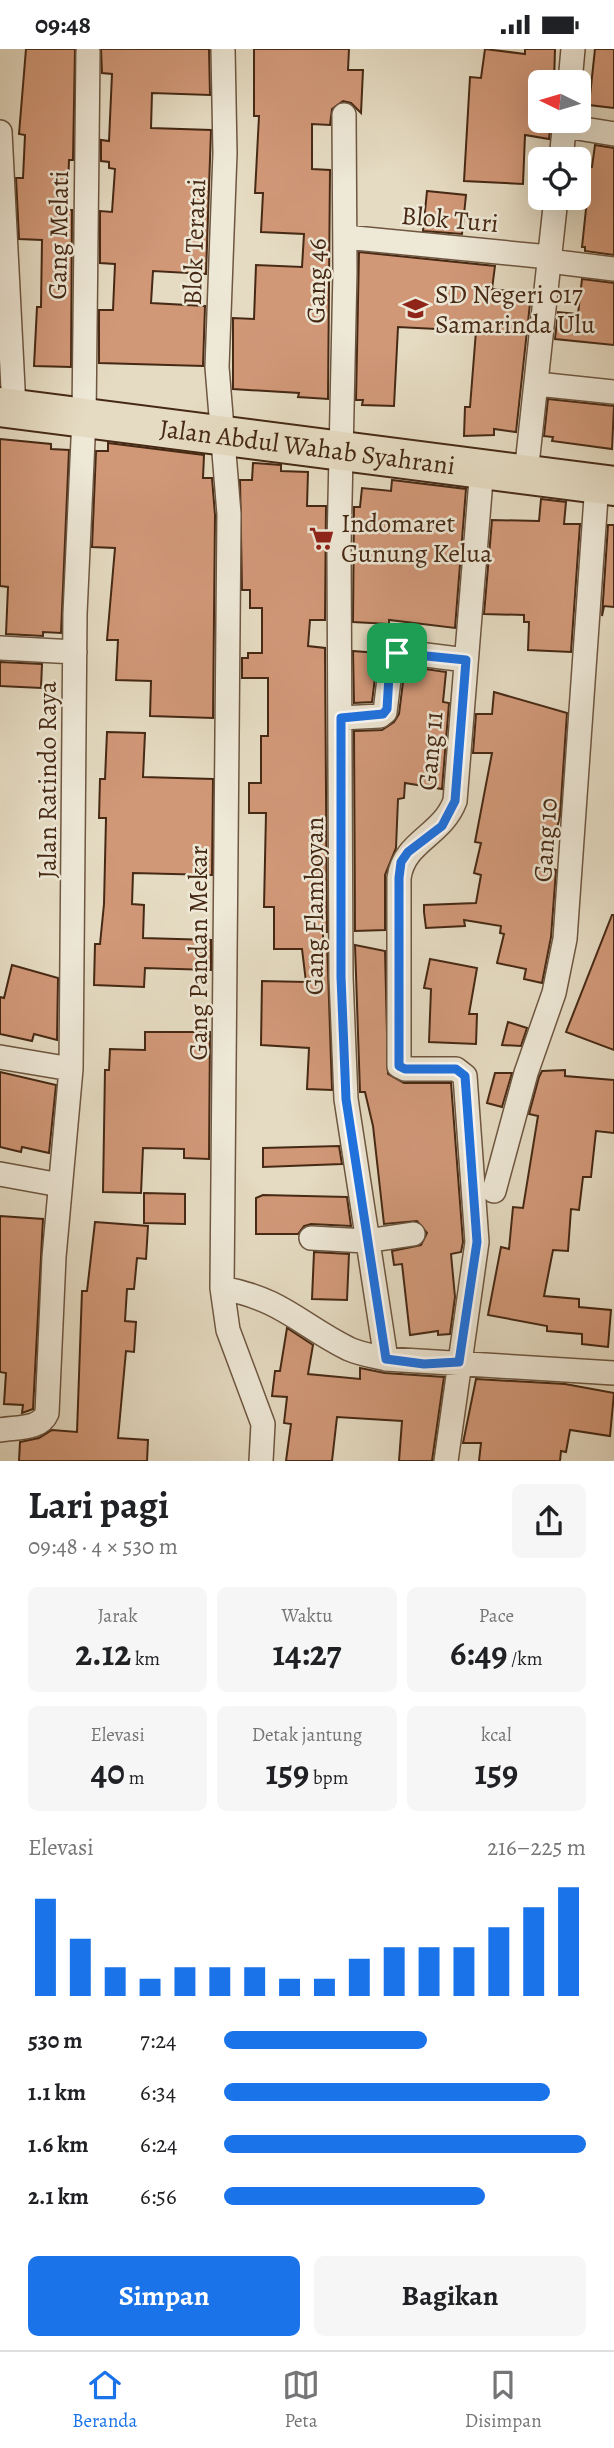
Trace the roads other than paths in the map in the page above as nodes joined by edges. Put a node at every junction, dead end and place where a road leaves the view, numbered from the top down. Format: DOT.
graph roads {
  1 [pos="223,49"];
  2 [pos="573,49"];
  3 [pos="88,52"];
  4 [pos="571,70"];
  5 [pos="344,115"];
  6 [pos="592,129"];
  7 [pos="0,132"];
  8 [pos="614,134"];
  9 [pos="555,210"];
  10 [pos="345,237"];
  11 [pos="549,259"];
  12 [pos="614,269"];
  13 [pos="537,384"];
  14 [pos="614,393"];
  15 [pos="7,408"];
  16 [pos="84,418"];
  17 [pos="225,437"];
  18 [pos="339,449"];
  19 [pos="482,467"];
  20 [pos="526,474"];
  21 [pos="609,480"];
  22 [pos="0,648"];
  23 [pos="75,652"];
  24 [pos="466,660"];
  25 [pos="341,718"];
  26 [pos="0,1057"];
  27 [pos="71,1069"];
  28 [pos="0,1174"];
  29 [pos="60,1185"];
  30 [pos="494,1191"];
  31 [pos="413,1234"];
  32 [pos="310,1238"];
  33 [pos="366,1241"];
  34 [pos="222,1288"];
  35 [pos="386,1359"];
  36 [pos="459,1362"];
  37 [pos="614,1373"];
  38 [pos="0,1430"];
  39 [pos="261,1461"];
  40 [pos="446,1461"];
  1 -- 17 [label="street, Blok Teratai"];
  2 -- 4 [label="street"];
  3 -- 16 [label="street, Gang Melati"];
  5 -- 10 [label="street, Gang 46"];
  6 -- 8 [label="street"];
  7 -- 15 [label="street"];
  9 -- 11 [label="street"];
  10 -- 11 [label="street, Blok Turi"];
  10 -- 18 [label="street, Gang 46"];
  11 -- 12 [label="street, Blok Turi"];
  11 -- 13 [label="street"];
  13 -- 14 [label="street"];
  13 -- 20 [label="street"];
  15 -- 16 [label="highway, Jalan Abdul Wahab Syahrani"];
  16 -- 17 [label="highway, Jalan Abdul Wahab Syahrani"];
  16 -- 23 [label="street, Jalan Ratindo Raya"];
  17 -- 18 [label="highway, Jalan Abdul Wahab Syahrani"];
  17 -- 34 [label="street, Gang Pandan Mekar"];
  18 -- 19 [label="highway, Jalan Abdul Wahab Syahrani"];
  18 -- 25 [label="street, Gang Flamboyan"];
  19 -- 20 [label="highway, Jalan Abdul Wahab Syahrani"];
  19 -- 24 [label="street, Gang 11"];
  20 -- 21 [label="highway, Jalan Abdul Wahab Syahrani"];
  21 -- 30 [label="street, Gang 10"];
  22 -- 23 [label="street"];
  23 -- 27 [label="street, Jalan Ratindo Raya"];
  24 -- 25 [label="street"];
  24 -- 36 [label="street, Gang 11"];
  25 -- 33 [label="street, Gang Flamboyan"];
  26 -- 27 [label="street"];
  27 -- 29 [label="street, Jalan Ratindo Raya"];
  28 -- 29 [label="street"];
  29 -- 38 [label="street, Jalan Ratindo Raya"];
  31 -- 33 [label="street"];
  32 -- 33 [label="street"];
  33 -- 35 [label="street, Gang Flamboyan"];
  34 -- 35 [label="street"];
  34 -- 39 [label="street, Gang Pandan Mekar"];
  35 -- 36 [label="street"];
  36 -- 37 [label="street"];
  36 -- 40 [label="street"];
}
